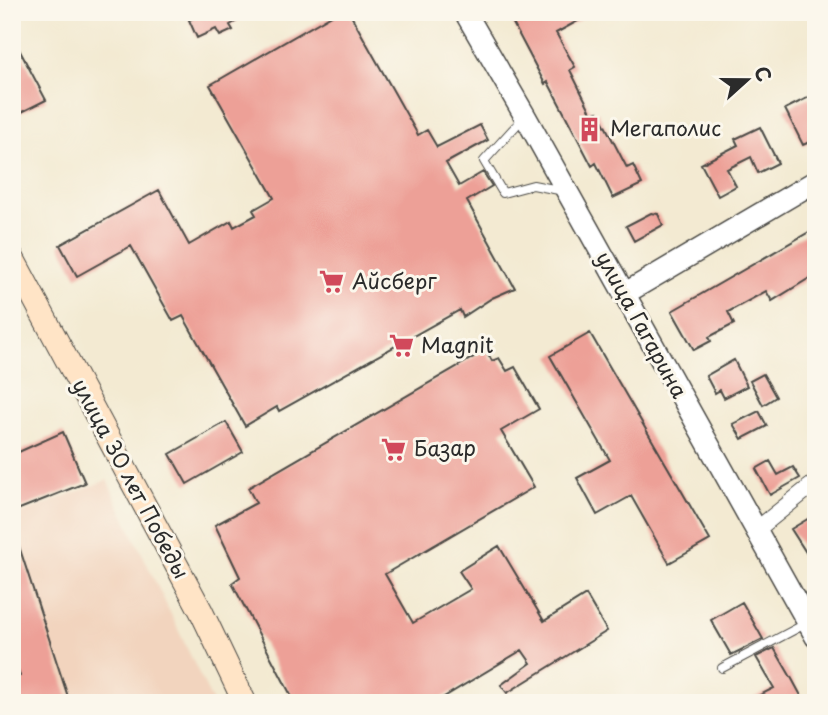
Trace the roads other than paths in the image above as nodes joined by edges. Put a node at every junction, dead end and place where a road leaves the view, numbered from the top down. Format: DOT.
graph roads {
  1 [pos="465,12"];
  2 [pos="525,116"];
  3 [pos="816,181"];
  4 [pos="567,192"];
  5 [pos="12,257"];
  6 [pos="624,294"];
  7 [pos="816,482"];
  8 [pos="755,531"];
  9 [pos="811,630"];
  10 [pos="722,668"];
  11 [pos="245,703"];
  1 -- 2 [label="street, улица Гагарина"];
  2 -- 4 [label="street, улица Гагарина"];
  2 -- 4 [label="lane"];
  3 -- 6 [label="street"];
  4 -- 6 [label="street, улица Гагарина"];
  5 -- 11 [label="main road, улица 30 лет Победы"];
  6 -- 8 [label="street, улица Гагарина"];
  7 -- 8 [label="street"];
  8 -- 9 [label="street, улица Гагарина"];
  9 -- 10 [label="lane"];
}
